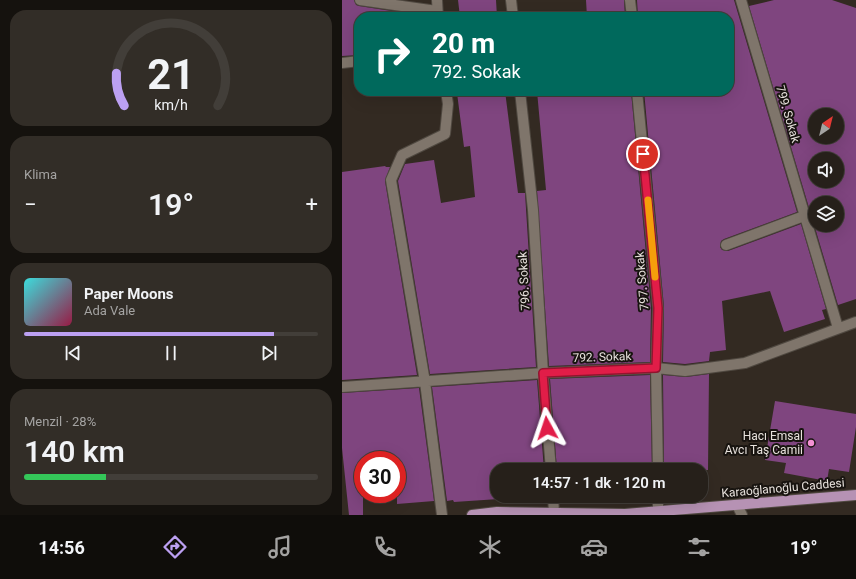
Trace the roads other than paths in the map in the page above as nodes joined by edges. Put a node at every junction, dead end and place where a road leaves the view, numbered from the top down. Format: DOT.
graph roads {
  1 [pos="360,0"];
  2 [pos="437,0"];
  3 [pos="511,0"];
  4 [pos="630,0"];
  5 [pos="741,0"];
  6 [pos="427,12"];
  7 [pos="438,12"];
  8 [pos="512,12"];
  9 [pos="631,12"];
  10 [pos="354,62"];
  11 [pos="342,63"];
  12 [pos="447,96"];
  13 [pos="521,96"];
  14 [pos="637,96"];
  15 [pos="804,216"];
  16 [pos="726,245"];
  17 [pos="856,322"];
  18 [pos="838,328"];
  19 [pos="656,368"];
  20 [pos="543,373"];
  21 [pos="425,382"];
  22 [pos="342,387"];
  23 [pos="550,463"];
  24 [pos="658,463"];
  25 [pos="856,495"];
  26 [pos="553,503"];
  27 [pos="658,503"];
  28 [pos="737,505"];
  29 [pos="658,512"];
  30 [pos="554,513"];
  31 [pos="497,514"];
  32 [pos="442,515"];
  33 [pos="472,515"];
  34 [pos="626,515"];
  35 [pos="742,515"];
  1 -- 6 [label="street"];
  2 -- 7 [label="street"];
  3 -- 8 [label="street"];
  4 -- 9 [label="street"];
  5 -- 15 [label="street, 799. Sokak"];
  10 -- 11 [label="street"];
  12 -- 21 [label="street"];
  13 -- 20 [label="street, 796. Sokak"];
  14 -- 19 [label="street, 797. Sokak"];
  15 -- 16 [label="street"];
  15 -- 18 [label="street, 799. Sokak"];
  17 -- 18 [label="street, 792. Sokak"];
  18 -- 19 [label="street, 792. Sokak"];
  19 -- 20 [label="street, 792. Sokak"];
  19 -- 24 [label="street, 797. Sokak"];
  20 -- 21 [label="street, 792. Sokak"];
  20 -- 23 [label="street, 796. Sokak"];
  21 -- 22 [label="street, 792. Sokak"];
  21 -- 32 [label="street"];
  25 -- 28 [label="main road, Karaoğlanoğlu Caddesi"];
  26 -- 30 [label="street"];
  27 -- 29 [label="street"];
  28 -- 29 [label="main road, Karaoğlanoğlu Caddesi"];
  28 -- 35 [label="street"];
  29 -- 34 [label="main road, Karaoğlanoğlu Caddesi"];
  30 -- 31 [label="main road, Karaoğlanoğlu Caddesi"];
  30 -- 34 [label="main road, Karaoğlanoğlu Caddesi"];
  31 -- 33 [label="main road, Karaoğlanoğlu Caddesi"];
}
